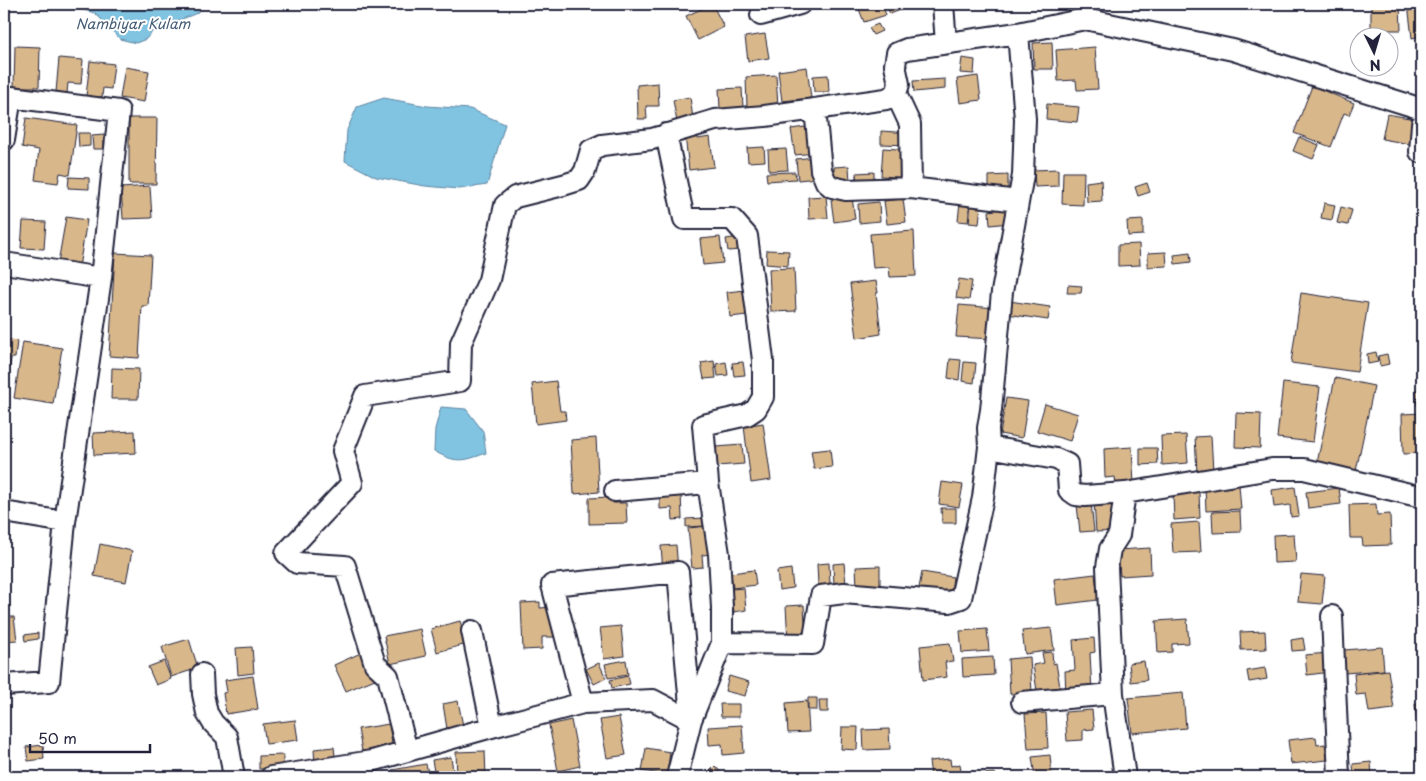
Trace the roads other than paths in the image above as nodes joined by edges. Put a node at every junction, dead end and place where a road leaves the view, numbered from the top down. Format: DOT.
graph roads {
  1 [pos="800,4"];
  2 [pos="943,4"];
  3 [pos="1085,11"];
  4 [pos="762,15"];
  5 [pos="1019,41"];
  6 [pos="946,43"];
  7 [pos="896,94"];
  8 [pos="815,109"];
  9 [pos="1422,109"];
  10 [pos="1422,124"];
  11 [pos="666,134"];
  12 [pos="4,140"];
  13 [pos="1422,152"];
  14 [pos="911,188"];
  15 [pos="1018,201"];
  16 [pos="4,263"];
  17 [pos="101,278"];
  18 [pos="989,447"];
  19 [pos="708,483"];
  20 [pos="615,492"];
  21 [pos="1125,493"];
  22 [pos="1422,497"];
  23 [pos="4,512"];
  24 [pos="65,522"];
  25 [pos="1332,616"];
  26 [pos="472,631"];
  27 [pos="722,643"];
  28 [pos="202,674"];
  29 [pos="4,686"];
  30 [pos="1113,694"];
  31 [pos="1022,702"];
  32 [pos="583,703"];
  33 [pos="691,720"];
  34 [pos="492,727"];
  35 [pos="407,751"];
  36 [pos="234,777"];
  37 [pos="271,777"];
  38 [pos="677,777"];
  39 [pos="1125,777"];
  40 [pos="1339,777"];
  1 -- 4 [label="street"];
  2 -- 6 [label="street"];
  3 -- 5 [label="street"];
  3 -- 9 [label="street"];
  5 -- 6 [label="street"];
  5 -- 15 [label="street"];
  6 -- 7 [label="street"];
  7 -- 8 [label="street"];
  7 -- 14 [label="street"];
  8 -- 11 [label="street"];
  8 -- 14 [label="street"];
  10 -- 13 [label="street"];
  11 -- 19 [label="street"];
  11 -- 35 [label="street"];
  12 -- 17 [label="street"];
  14 -- 15 [label="street"];
  15 -- 18 [label="street"];
  16 -- 17 [label="street"];
  17 -- 24 [label="street"];
  18 -- 21 [label="street"];
  18 -- 27 [label="street"];
  19 -- 20 [label="street"];
  19 -- 27 [label="street"];
  21 -- 22 [label="street"];
  21 -- 30 [label="street"];
  23 -- 24 [label="street"];
  24 -- 29 [label="street"];
  25 -- 40 [label="street"];
  26 -- 34 [label="street"];
  27 -- 33 [label="street"];
  28 -- 36 [label="street"];
  30 -- 31 [label="street"];
  30 -- 39 [label="street"];
  32 -- 33 [label="street"];
  32 -- 33 [label="street"];
  32 -- 34 [label="street"];
  33 -- 38 [label="street"];
  34 -- 35 [label="street"];
  35 -- 37 [label="street"];
}
